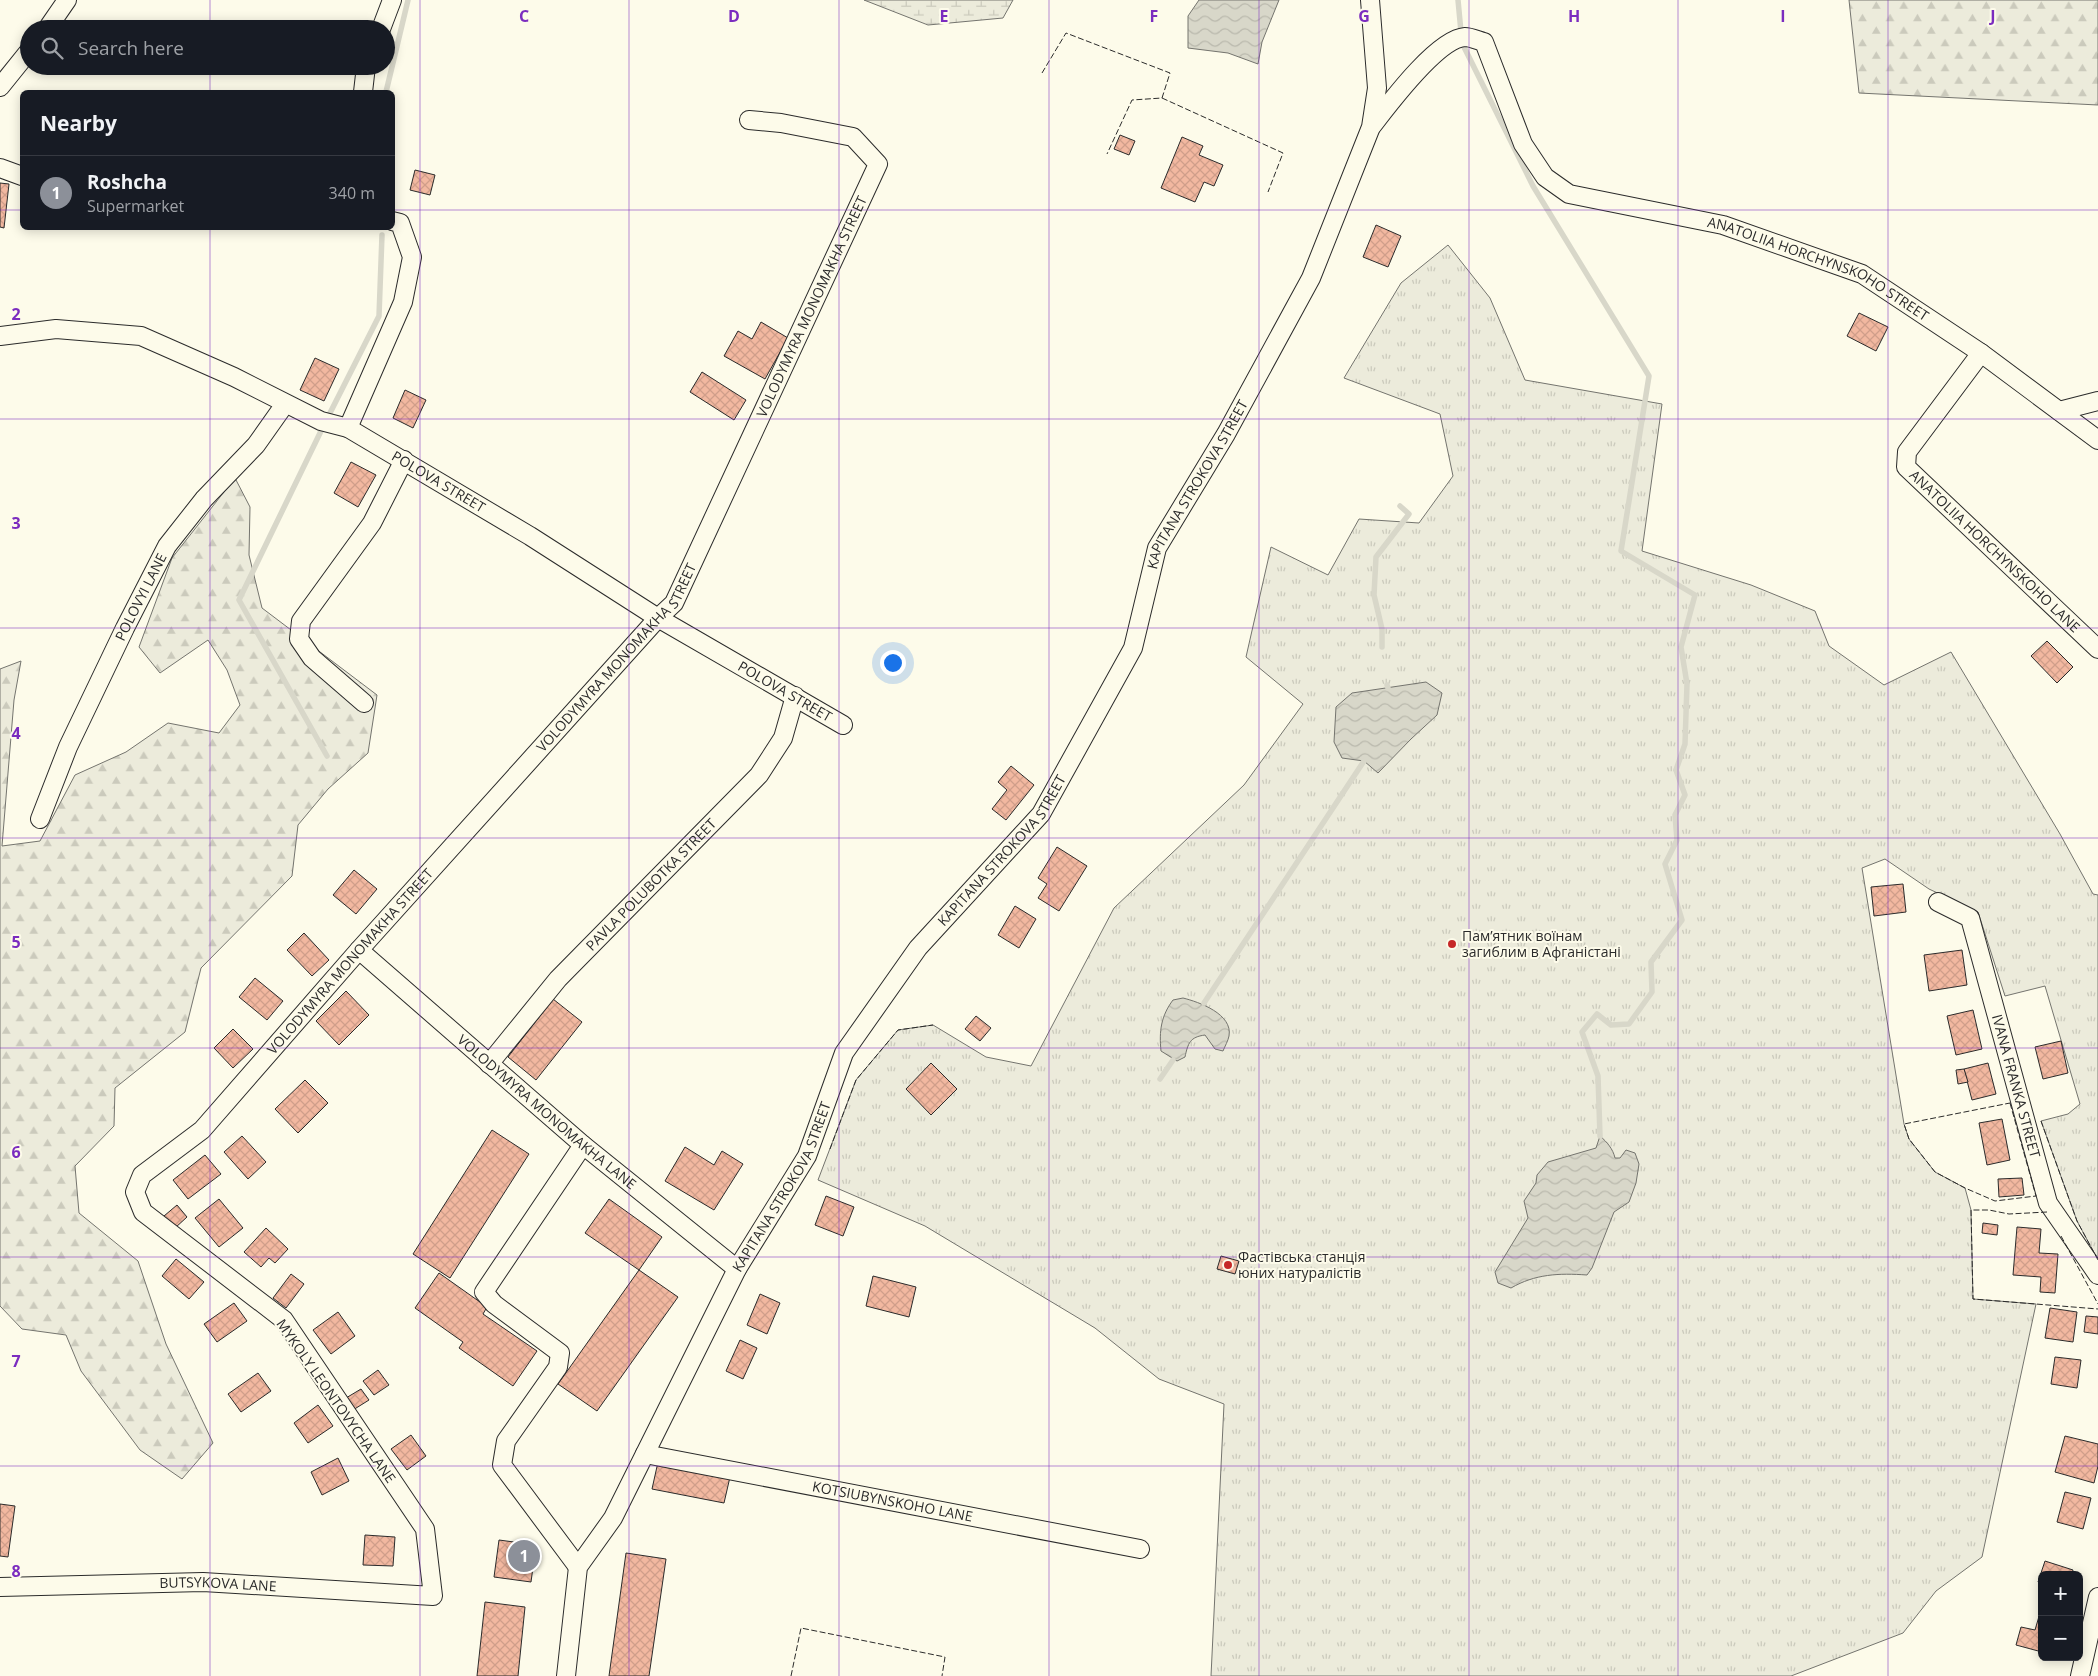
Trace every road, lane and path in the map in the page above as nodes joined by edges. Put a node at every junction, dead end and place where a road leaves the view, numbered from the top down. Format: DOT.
graph roads {
  1 [pos="67,0"];
  2 [pos="392,0"];
  3 [pos="1370,0"];
  4 [pos="53,20"];
  5 [pos="384,20"];
  6 [pos="20,63"];
  7 [pos="365,75"];
  8 [pos="0,87"];
  9 [pos="363,90"];
  10 [pos="749,120"];
  11 [pos="1371,127"];
  12 [pos="0,168"];
  13 [pos="20,175"];
  14 [pos="395,222"];
  15 [pos="0,336"];
  16 [pos="1981,353"];
  17 [pos="2098,401"];
  18 [pos="285,404"];
  19 [pos="2060,411"];
  20 [pos="348,428"];
  21 [pos="2098,440"];
  22 [pos="404,460"];
  23 [pos="658,618"];
  24 [pos="2098,648"];
  25 [pos="795,696"];
  26 [pos="364,703"];
  27 [pos="843,725"];
  28 [pos="40,819"];
  29 [pos="1938,902"];
  30 [pos="359,950"];
  31 [pos="489,1064"];
  32 [pos="583,1145"];
  33 [pos="142,1175"];
  34 [pos="737,1270"];
  35 [pos="2098,1275"];
  36 [pos="645,1454"];
  37 [pos="1140,1549"];
  38 [pos="578,1568"];
  39 [pos="0,1587"];
  40 [pos="434,1596"];
  41 [pos="2098,1597"];
  42 [pos="566,1676"];
  43 [pos="2080,1676"];
  1 -- 4 [label="street"];
  2 -- 5 [label="street"];
  3 -- 11 [label="street, KAPITANA STROKOVA STREET"];
  6 -- 8 [label="street"];
  7 -- 9 [label="street"];
  10 -- 23 [label="street, VOLODYMYRA MONOMAKHA STREET"];
  11 -- 16 [label="street, ANATOLIIA HORCHYNSKOHO STREET"];
  11 -- 34 [label="street, KAPITANA STROKOVA STREET"];
  12 -- 13 [label="street"];
  14 -- 20 [label="street"];
  15 -- 18 [label="street, POLOVA STREET"];
  16 -- 19 [label="street, ANATOLIIA HORCHYNSKOHO STREET"];
  16 -- 24 [label="street, ANATOLIIA HORCHYNSKOHO LANE"];
  17 -- 19 [label="street"];
  18 -- 20 [label="street, POLOVA STREET"];
  18 -- 28 [label="street, POLOVYI LANE"];
  19 -- 21 [label="street, ANATOLIIA HORCHYNSKOHO STREET"];
  20 -- 22 [label="street, POLOVA STREET"];
  22 -- 23 [label="street, POLOVA STREET"];
  22 -- 26 [label="street"];
  23 -- 25 [label="street, POLOVA STREET"];
  23 -- 30 [label="street, VOLODYMYRA MONOMAKHA STREET"];
  25 -- 27 [label="street, POLOVA STREET"];
  25 -- 31 [label="street, PAVLA POLUBOTKA STREET"];
  29 -- 35 [label="street, IVANA FRANKA STREET"];
  30 -- 31 [label="street, VOLODYMYRA MONOMAKHA LANE"];
  30 -- 33 [label="street, VOLODYMYRA MONOMAKHA STREET"];
  31 -- 32 [label="street, VOLODYMYRA MONOMAKHA LANE"];
  32 -- 34 [label="street, VOLODYMYRA MONOMAKHA LANE"];
  32 -- 38 [label="street"];
  33 -- 40 [label="street, MYKOLY LEONTOVYCHA LANE"];
  34 -- 36 [label="street, KAPITANA STROKOVA STREET"];
  36 -- 37 [label="street, KOTSIUBYNSKOHO LANE"];
  36 -- 38 [label="street, KAPITANA STROKOVA STREET"];
  38 -- 42 [label="street, KAPITANA STROKOVA STREET"];
  39 -- 40 [label="street, BUTSYKOVA LANE"];
  41 -- 43 [label="street"];
}
